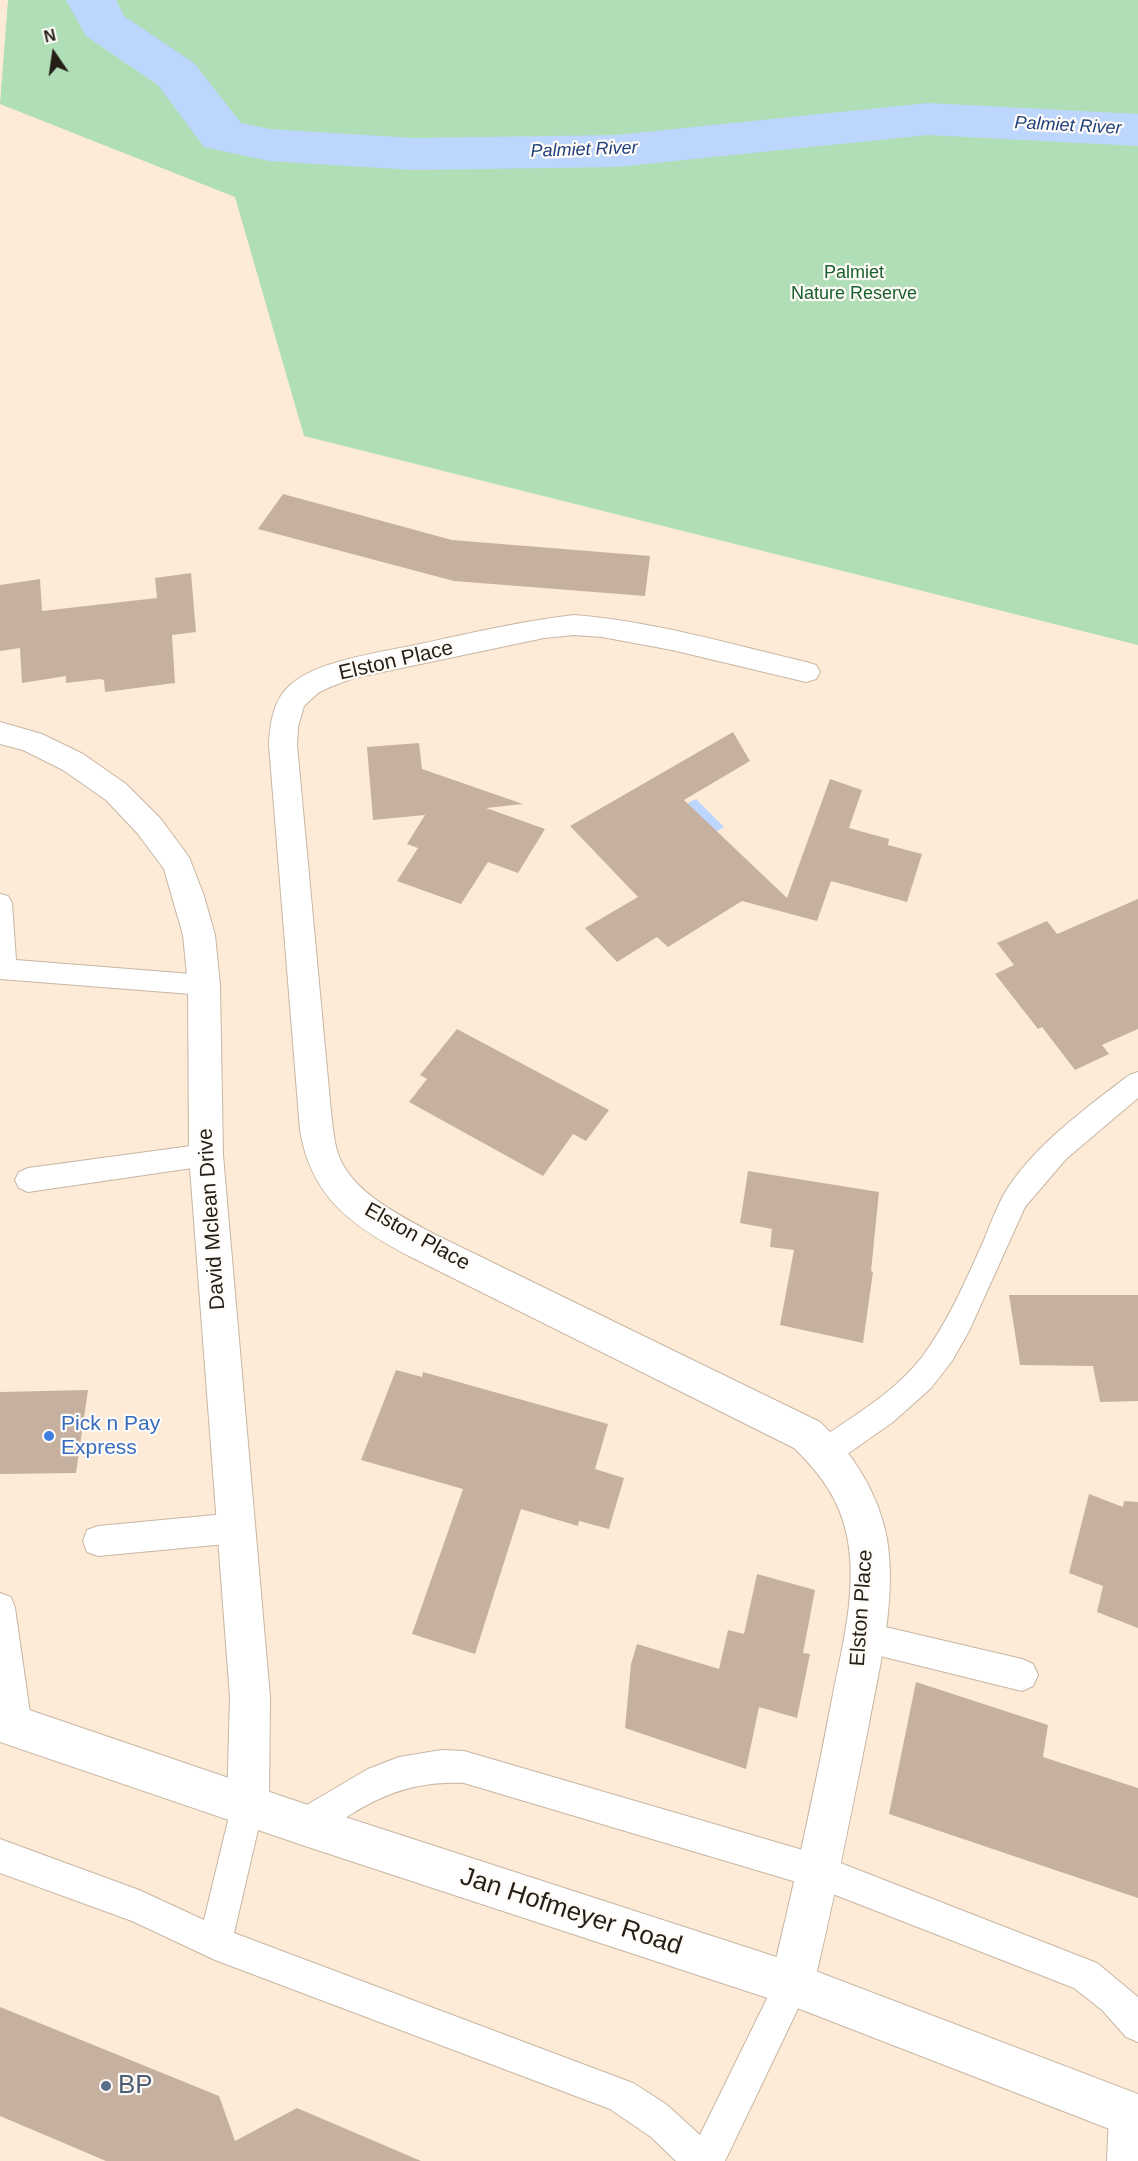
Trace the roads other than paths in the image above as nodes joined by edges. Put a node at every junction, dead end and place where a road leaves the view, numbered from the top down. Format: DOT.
graph roads {
  1 [pos="806,672"];
  2 [pos="0,732"];
  3 [pos="0,903"];
  4 [pos="2,970"];
  5 [pos="204,985"];
  6 [pos="1138,1083"];
  7 [pos="206,1155"];
  8 [pos="28,1180"];
  9 [pos="826,1452"];
  10 [pos="236,1528"];
  11 [pos="98,1541"];
  12 [pos="0,1608"];
  13 [pos="864,1637"];
  14 [pos="1022,1676"];
  15 [pos="8,1724"];
  16 [pos="248,1804"];
  17 [pos="305,1825"];
  18 [pos="0,1856"];
  19 [pos="820,1872"];
  20 [pos="215,1942"];
  21 [pos="792,1984"];
  22 [pos="1138,2025"];
  23 [pos="1135,2116"];
  24 [pos="700,2161"];
  25 [pos="706,2161"];
  26 [pos="1130,2161"];
  1 -- 9 [label="street, Elston Place"];
  2 -- 5 [label="street, David Mclean Drive"];
  3 -- 4 [label="lane"];
  4 -- 5 [label="lane"];
  5 -- 7 [label="street, David Mclean Drive"];
  6 -- 9 [label="lane"];
  7 -- 8 [label="lane"];
  7 -- 10 [label="street, David Mclean Drive"];
  9 -- 13 [label="street, Elston Place"];
  10 -- 11 [label="lane"];
  10 -- 16 [label="street, David Mclean Drive"];
  12 -- 15 [label="lane"];
  13 -- 14 [label="lane"];
  13 -- 19 [label="street, Elston Place"];
  15 -- 16 [label="street, Jan Hofmeyer Road"];
  16 -- 17 [label="street, Jan Hofmeyer Road"];
  16 -- 20 [label="lane"];
  17 -- 19 [label="lane"];
  17 -- 21 [label="street, Jan Hofmeyer Road"];
  18 -- 20 [label="lane"];
  19 -- 21 [label="street, Elston Place"];
  19 -- 22 [label="lane"];
  20 -- 24 [label="lane"];
  21 -- 23 [label="street, Jan Hofmeyer Road"];
  21 -- 25 [label="lane"];
  23 -- 26 [label="street"];
}
